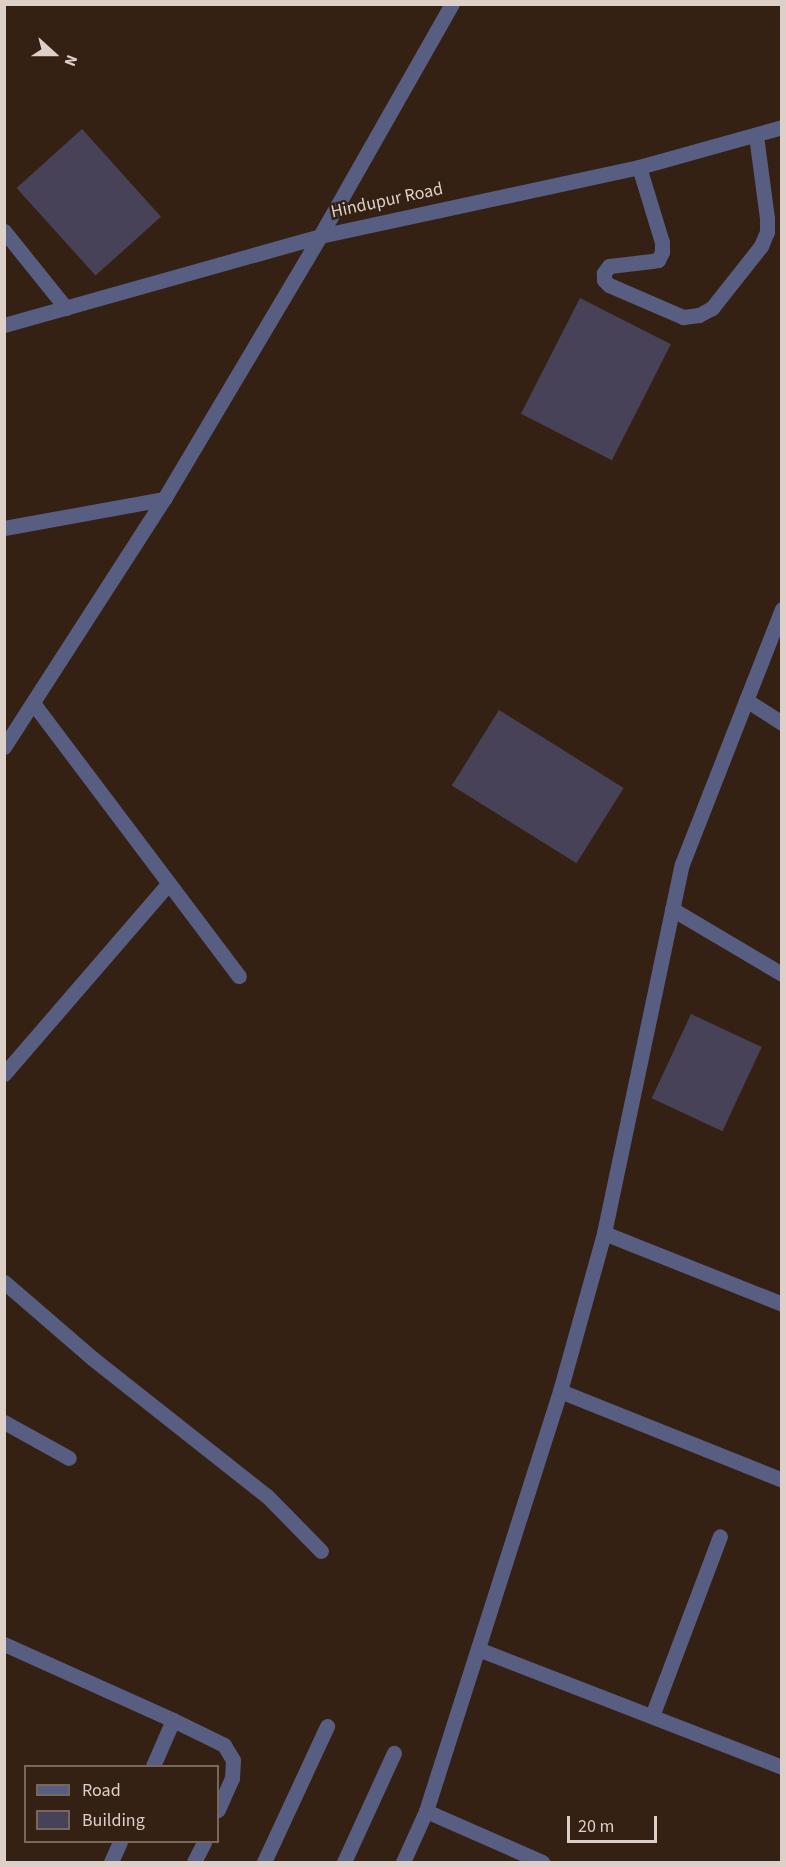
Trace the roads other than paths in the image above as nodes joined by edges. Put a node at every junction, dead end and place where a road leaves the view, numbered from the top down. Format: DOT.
graph roads {
  1 [pos="452,4"];
  2 [pos="782,128"];
  3 [pos="756,136"];
  4 [pos="639,167"];
  5 [pos="4,231"];
  6 [pos="320,236"];
  7 [pos="66,308"];
  8 [pos="4,325"];
  9 [pos="164,499"];
  10 [pos="4,528"];
  11 [pos="782,609"];
  12 [pos="746,700"];
  13 [pos="33,703"];
  14 [pos="782,723"];
  15 [pos="4,747"];
  16 [pos="169,883"];
  17 [pos="672,909"];
  18 [pos="782,974"];
  19 [pos="239,976"];
  20 [pos="4,1074"];
  21 [pos="604,1233"];
  22 [pos="4,1282"];
  23 [pos="782,1304"];
  24 [pos="560,1391"];
  25 [pos="4,1422"];
  26 [pos="69,1458"];
  27 [pos="782,1480"];
  28 [pos="720,1536"];
  29 [pos="321,1551"];
  30 [pos="4,1644"];
  31 [pos="478,1649"];
  32 [pos="652,1716"];
  33 [pos="173,1720"];
  34 [pos="327,1726"];
  35 [pos="394,1753"];
  36 [pos="154,1765"];
  37 [pos="782,1767"];
  38 [pos="219,1808"];
  39 [pos="426,1811"];
  40 [pos="120,1843"];
  41 [pos="204,1843"];
  42 [pos="111,1863"];
  43 [pos="194,1863"];
  44 [pos="264,1863"];
  45 [pos="344,1863"];
  46 [pos="403,1863"];
  47 [pos="542,1863"];
  1 -- 6 [label="street"];
  2 -- 3 [label="street, Hindupur Road"];
  3 -- 4 [label="street, Hindupur Road"];
  3 -- 4 [label="street"];
  4 -- 6 [label="street, Hindupur Road"];
  5 -- 7 [label="street"];
  6 -- 7 [label="street, Hindupur Road"];
  6 -- 9 [label="street"];
  7 -- 8 [label="street, Hindupur Road"];
  9 -- 10 [label="street"];
  9 -- 13 [label="street"];
  11 -- 12 [label="street"];
  12 -- 14 [label="street"];
  12 -- 17 [label="street"];
  13 -- 15 [label="street"];
  13 -- 16 [label="street"];
  16 -- 19 [label="street"];
  16 -- 20 [label="street"];
  17 -- 18 [label="street"];
  17 -- 21 [label="street"];
  21 -- 23 [label="street"];
  21 -- 24 [label="street"];
  22 -- 29 [label="street"];
  24 -- 27 [label="street"];
  24 -- 31 [label="street"];
  25 -- 26 [label="street"];
  28 -- 32 [label="street"];
  30 -- 33 [label="street"];
  31 -- 32 [label="street"];
  31 -- 39 [label="street"];
  32 -- 37 [label="street"];
  33 -- 36 [label="street"];
  33 -- 38 [label="street"];
  34 -- 44 [label="street"];
  35 -- 45 [label="street"];
  39 -- 46 [label="street"];
  39 -- 47 [label="street"];
  40 -- 42 [label="street"];
  41 -- 43 [label="street"];
}
